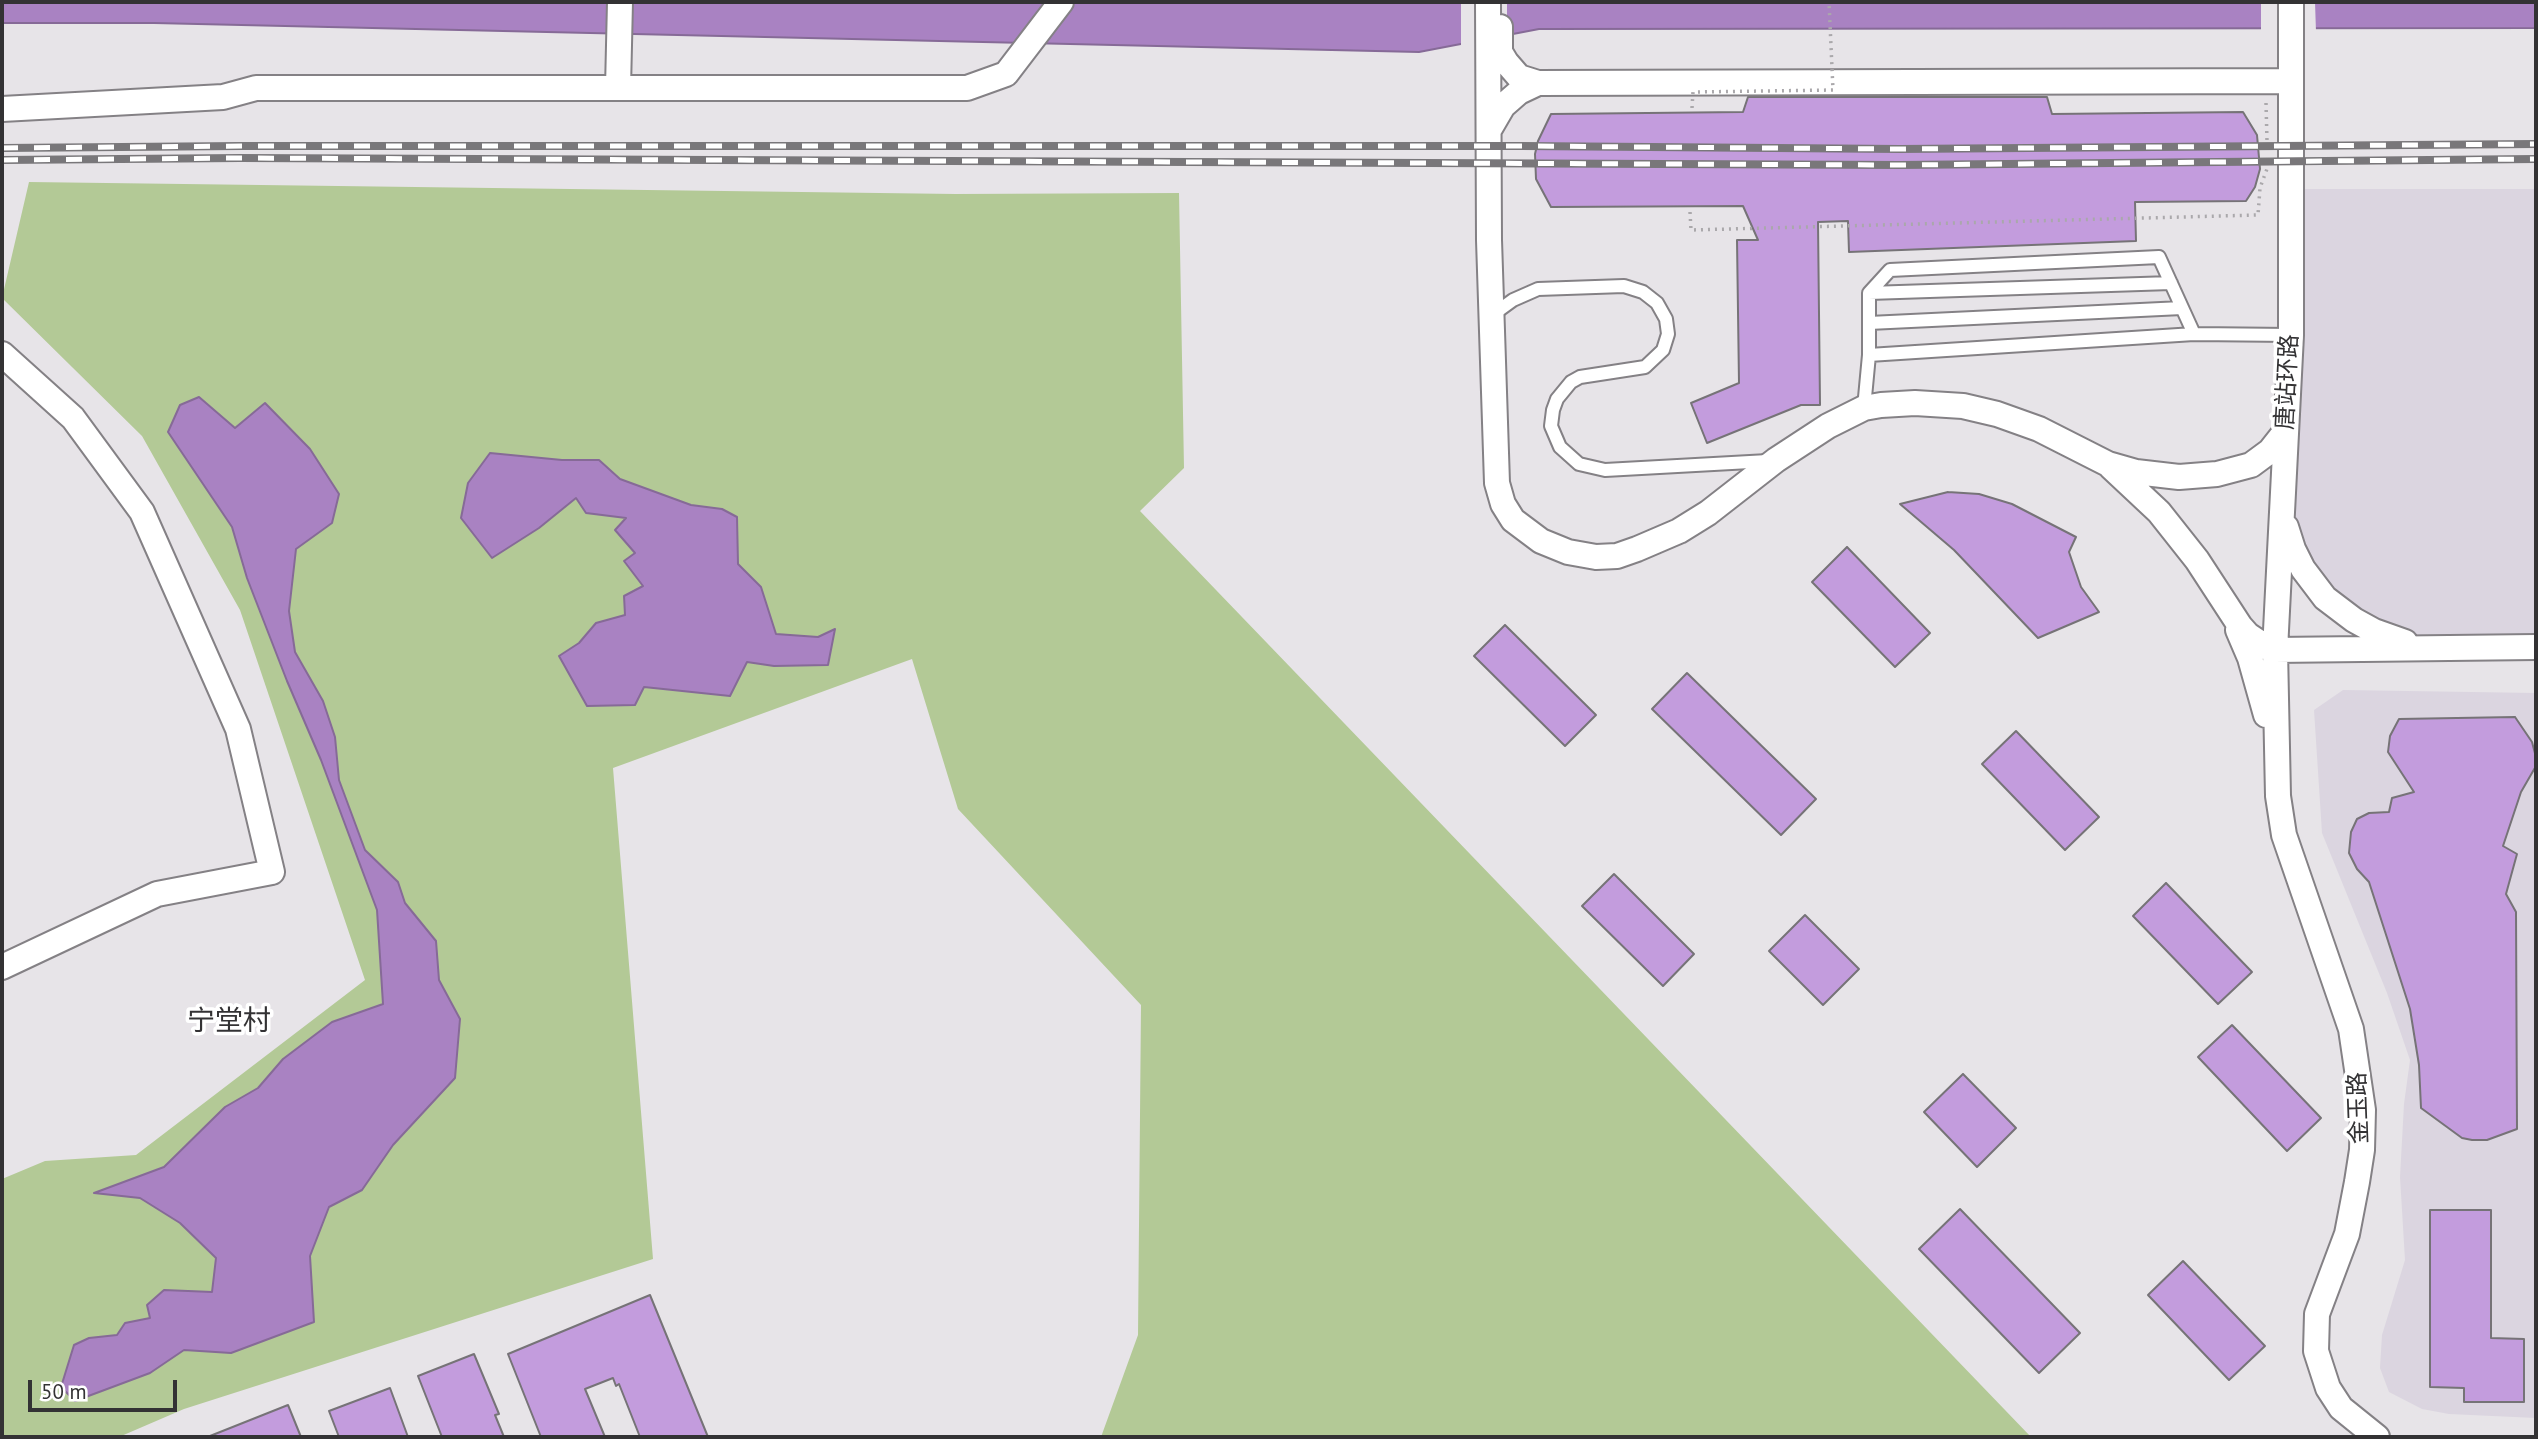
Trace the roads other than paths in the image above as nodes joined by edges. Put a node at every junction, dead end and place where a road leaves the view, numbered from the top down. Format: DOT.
graph roads {
  1 [pos="620,2"];
  2 [pos="1060,2"];
  3 [pos="1488,2"];
  4 [pos="1500,2"];
  5 [pos="2291,2"];
  6 [pos="1493,53"];
  7 [pos="2291,81"];
  8 [pos="1538,83"];
  9 [pos="618,88"];
  10 [pos="5,113"];
  11 [pos="1489,130"];
  12 [pos="2171,283"];
  13 [pos="1869,293"];
  14 [pos="2182,308"];
  15 [pos="1490,316"];
  16 [pos="1869,323"];
  17 [pos="2194,334"];
  18 [pos="2291,335"];
  19 [pos="2,354"];
  20 [pos="1869,355"];
  21 [pos="1864,408"];
  22 [pos="2285,432"];
  23 [pos="1776,460"];
  24 [pos="2108,464"];
  25 [pos="2282,509"];
  26 [pos="2229,610"];
  27 [pos="2419,647"];
  28 [pos="2536,647"];
  29 [pos="2275,650"];
  30 [pos="2276,761"];
  31 [pos="2,967"];
  32 [pos="2377,1437"];
  1 -- 9 [label="street"];
  2 -- 9 [label="street"];
  3 -- 6 [label="street"];
  4 -- 6 [label="street"];
  5 -- 7 [label="street, 唐站环路"];
  6 -- 8 [label="street"];
  6 -- 11 [label="street"];
  7 -- 8 [label="street"];
  7 -- 18 [label="street, 唐站环路"];
  8 -- 11 [label="street"];
  9 -- 10 [label="street"];
  11 -- 15 [label="street"];
  12 -- 13 [label="lane"];
  12 -- 13 [label="lane"];
  12 -- 14 [label="lane"];
  13 -- 16 [label="lane"];
  14 -- 16 [label="lane"];
  14 -- 17 [label="lane"];
  15 -- 23 [label="street"];
  15 -- 23 [label="lane"];
  16 -- 20 [label="lane"];
  17 -- 18 [label="lane"];
  17 -- 20 [label="lane"];
  18 -- 22 [label="street, 唐站环路"];
  19 -- 31 [label="street"];
  20 -- 21 [label="lane"];
  21 -- 23 [label="street"];
  21 -- 24 [label="street"];
  22 -- 24 [label="street"];
  22 -- 25 [label="street, 唐站环路"];
  24 -- 26 [label="street"];
  25 -- 27 [label="street"];
  25 -- 29 [label="street, 唐站环路"];
  26 -- 29 [label="street"];
  26 -- 30 [label="street"];
  27 -- 28 [label="street"];
  27 -- 29 [label="street"];
  29 -- 30 [label="street, 唐站环路"];
  30 -- 32 [label="street, 金玉路"];
}
